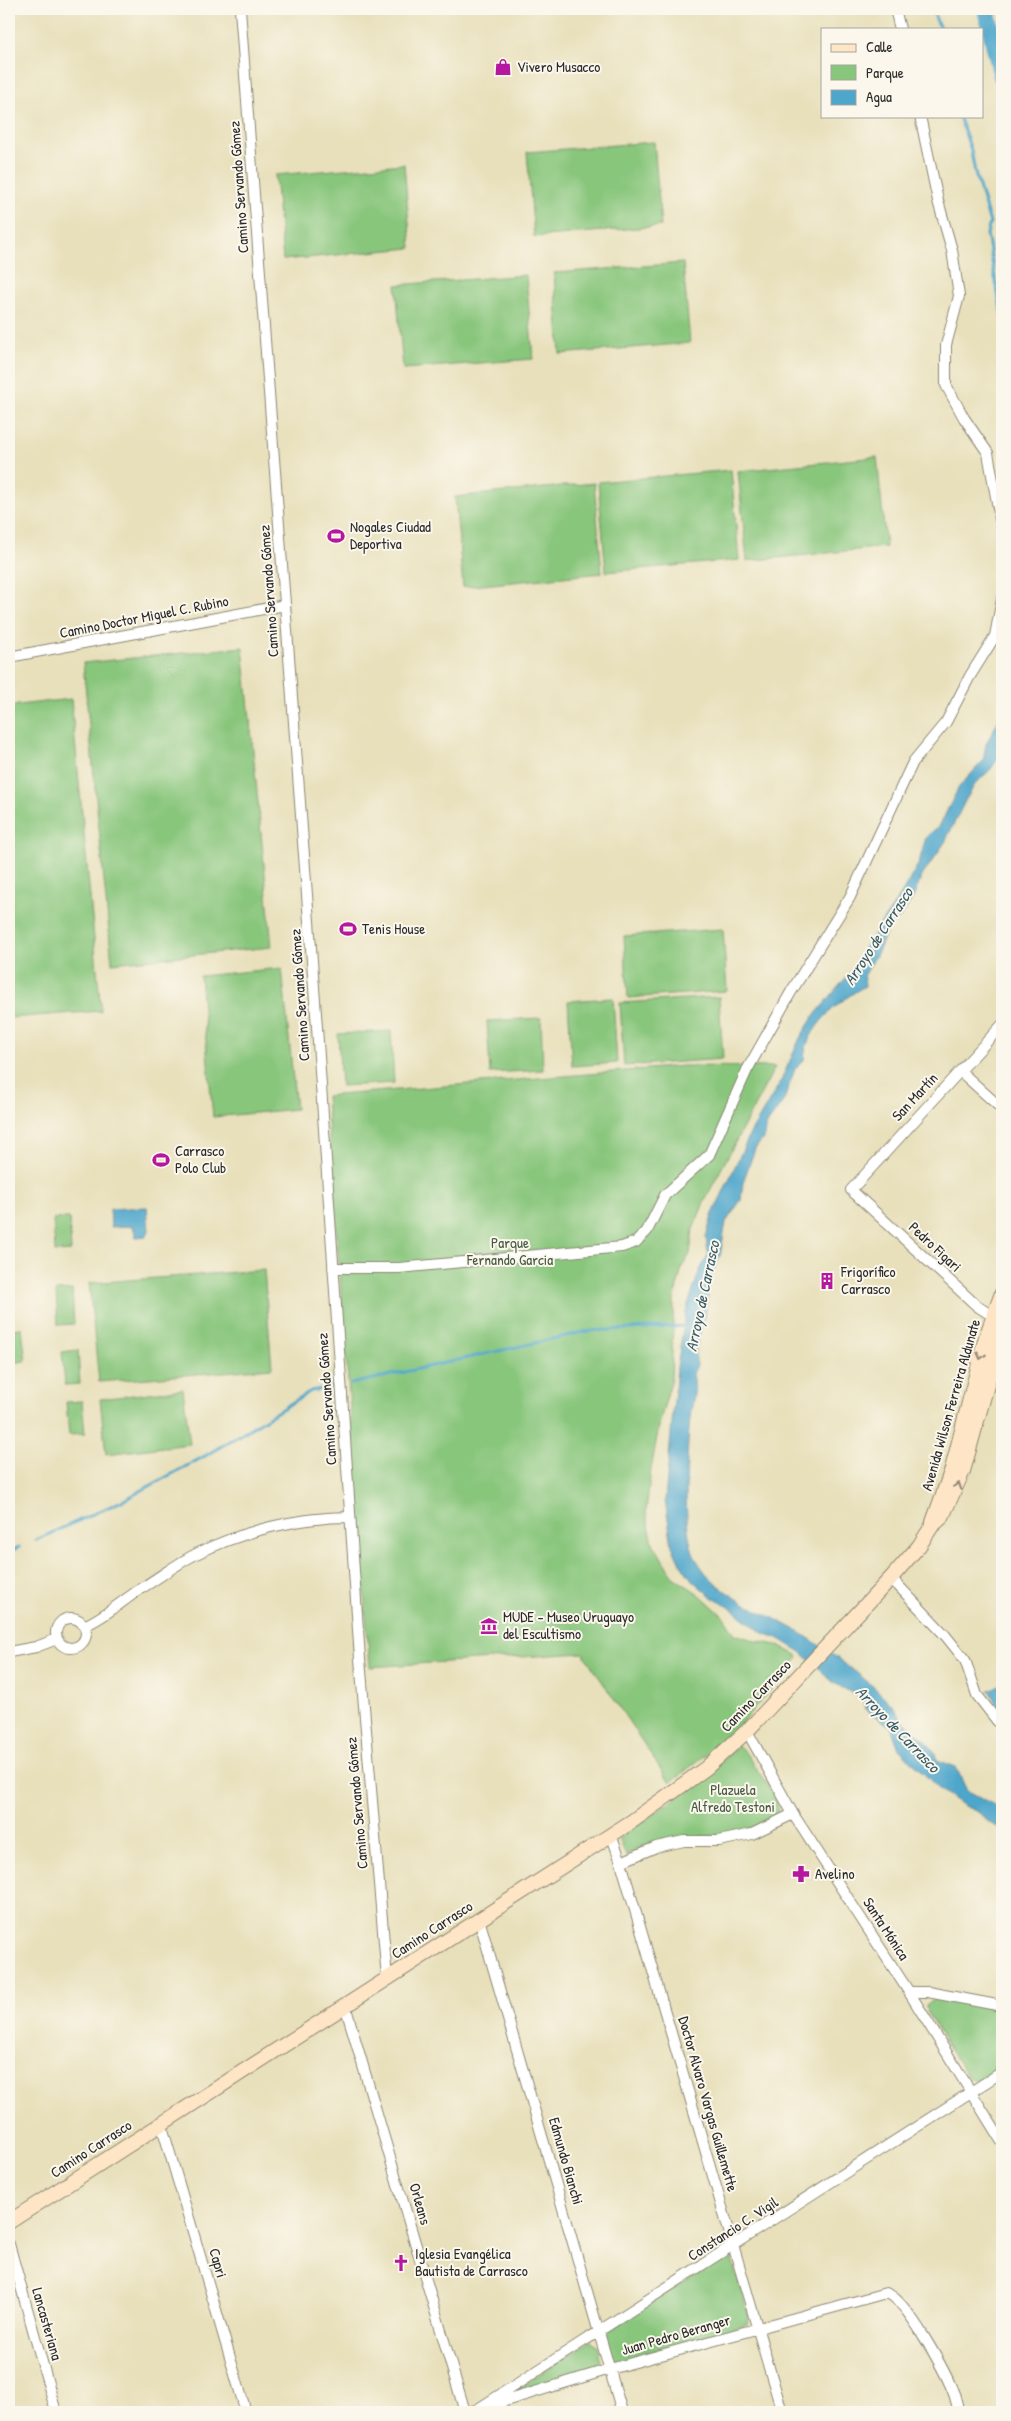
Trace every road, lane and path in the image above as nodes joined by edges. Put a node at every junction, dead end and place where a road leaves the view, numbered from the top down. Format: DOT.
graph roads {
  1 [pos="240,9"];
  2 [pos="895,9"];
  3 [pos="900,28"];
  4 [pos="920,118"];
  5 [pos="1002,530"];
  6 [pos="1002,599"];
  7 [pos="285,606"];
  8 [pos="9,657"];
  9 [pos="1002,1025"];
  10 [pos="960,1071"];
  11 [pos="1002,1109"];
  12 [pos="851,1190"];
  13 [pos="332,1268"];
  14 [pos="1002,1293"];
  15 [pos="998,1320"];
  16 [pos="1002,1331"];
  17 [pos="350,1517"];
  18 [pos="932,1526"];
  19 [pos="891,1578"];
  20 [pos="84,1626"];
  21 [pos="843,1629"];
  22 [pos="57,1639"];
  23 [pos="9,1652"];
  24 [pos="1002,1727"];
  25 [pos="747,1731"];
  26 [pos="793,1814"];
  27 [pos="611,1834"];
  28 [pos="622,1862"];
  29 [pos="479,1919"];
  30 [pos="387,1978"];
  31 [pos="908,1992"];
  32 [pos="345,2006"];
  33 [pos="1002,2006"];
  34 [pos="1002,2072"];
  35 [pos="971,2093"];
  36 [pos="161,2123"];
  37 [pos="1002,2142"];
  38 [pos="9,2222"];
  39 [pos="9,2244"];
  40 [pos="734,2246"];
  41 [pos="757,2328"];
  42 [pos="599,2332"];
  43 [pos="610,2369"];
  44 [pos="471,2411"];
  45 [pos="56,2412"];
  46 [pos="246,2412"];
  47 [pos="622,2412"];
  48 [pos="782,2412"];
  49 [pos="959,2412"];
  1 -- 7 [label="street, Camino Servando Gómez"];
  2 -- 3 [label="street"];
  4 -- 5 [label="street"];
  6 -- 13 [label="street"];
  7 -- 8 [label="street, Camino Doctor Miguel C. Rubino"];
  7 -- 13 [label="street, Camino Servando Gómez"];
  9 -- 10 [label="street, San Martín"];
  10 -- 11 [label="street"];
  10 -- 12 [label="street, San Martín"];
  12 -- 15 [label="street, Pedro Figari"];
  13 -- 17 [label="street, Camino Servando Gómez"];
  14 -- 15 [label="main road, Avenida Wilson Ferreira Aldunate"];
  15 -- 18 [label="main road, Avenida Wilson Ferreira Aldunate, one-way"];
  18 -- 16 [label="main road, Avenida Wilson Ferreira Aldunate, one-way"];
  17 -- 20 [label="street"];
  17 -- 30 [label="street, Camino Servando Gómez"];
  18 -- 19 [label="main road, Avenida Wilson Ferreira Aldunate"];
  19 -- 21 [label="main road, Avenida Wilson Ferreira Aldunate"];
  19 -- 24 [label="street"];
  20 -- 22 [label="street"];
  20 -- 22 [label="street"];
  21 -- 25 [label="main road, Camino Carrasco"];
  22 -- 23 [label="street"];
  25 -- 26 [label="street, Santa Mónica"];
  25 -- 27 [label="main road, Camino Carrasco"];
  26 -- 28 [label="street"];
  26 -- 31 [label="street, Santa Mónica"];
  27 -- 28 [label="street, Doctor Alvaro Vargas Guillemette"];
  27 -- 29 [label="main road, Camino Carrasco"];
  28 -- 40 [label="street, Doctor Alvaro Vargas Guillemette"];
  29 -- 30 [label="main road, Camino Carrasco"];
  29 -- 42 [label="street, Edmundo Bianchi"];
  30 -- 32 [label="main road, Camino Carrasco"];
  31 -- 33 [label="street"];
  31 -- 35 [label="street, Santa Mónica"];
  32 -- 36 [label="main road, Camino Carrasco"];
  32 -- 44 [label="street, Orleans"];
  34 -- 35 [label="street, Constancio C. Vigil"];
  35 -- 37 [label="street, Santa Mónica"];
  35 -- 40 [label="street, Constancio C. Vigil"];
  36 -- 38 [label="main road, Camino Carrasco"];
  36 -- 46 [label="street, Capri"];
  39 -- 45 [label="street, Lancasteriana"];
  40 -- 41 [label="street, Doctor Alvaro Vargas Guillemette"];
  40 -- 42 [label="street, Constancio C. Vigil"];
  41 -- 43 [label="street, Juan Pedro Beranger"];
  41 -- 48 [label="street, Doctor Alvaro Vargas Guillemette"];
  41 -- 49 [label="street, Juan Pedro Beranger"];
  42 -- 43 [label="street, Edmundo Bianchi"];
  42 -- 44 [label="street, Constancio C. Vigil"];
  43 -- 44 [label="street, Juan Pedro Beranger"];
  43 -- 47 [label="street, Edmundo Bianchi"];
}
